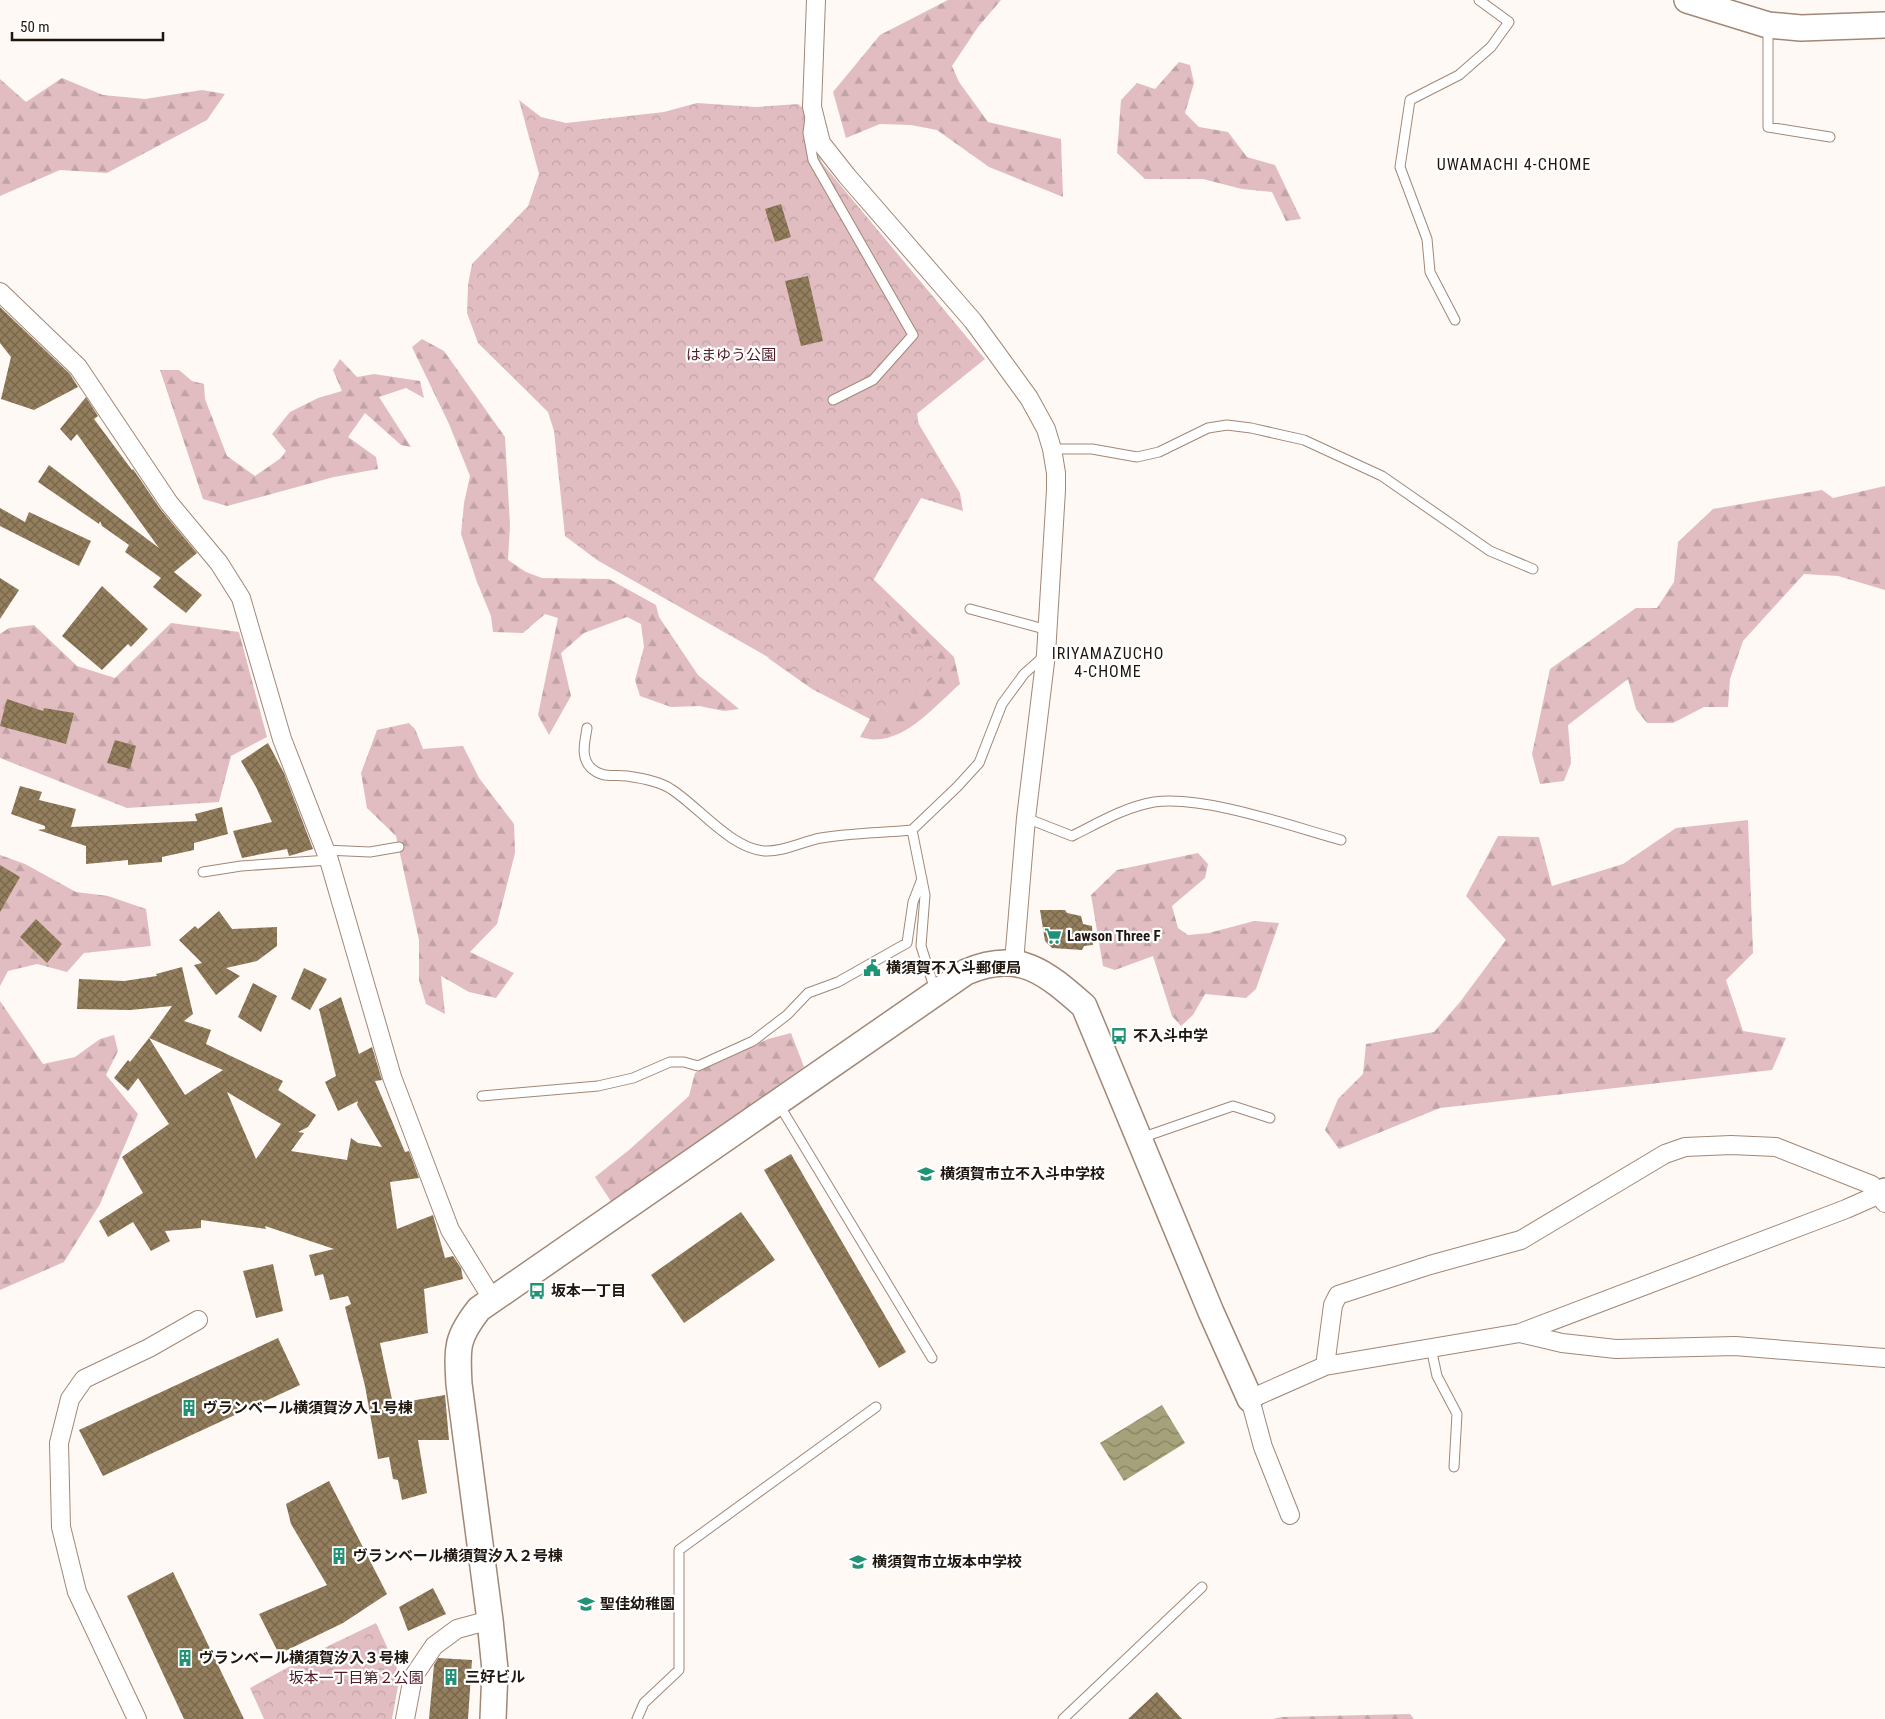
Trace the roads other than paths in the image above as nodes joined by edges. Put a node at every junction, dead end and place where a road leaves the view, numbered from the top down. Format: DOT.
graph roads {
  1 [pos="816,0"];
  2 [pos="1479,0"];
  3 [pos="1687,0"];
  4 [pos="1768,25"];
  5 [pos="1885,25"];
  6 [pos="812,107"];
  7 [pos="1830,137"];
  8 [pos="0,292"];
  9 [pos="1455,320"];
  10 [pos="833,400"];
  11 [pos="1052,449"];
  12 [pos="1534,569"];
  13 [pos="970,609"];
  14 [pos="1048,630"];
  15 [pos="1046,654"];
  16 [pos="587,728"];
  17 [pos="1026,818"];
  18 [pos="912,830"];
  19 [pos="1342,840"];
  20 [pos="399,847"];
  21 [pos="327,855"];
  22 [pos="203,872"];
  23 [pos="922,879"];
  24 [pos="1014,962"];
  25 [pos="936,993"];
  26 [pos="482,1096"];
  27 [pos="777,1102"];
  28 [pos="1270,1118"];
  29 [pos="1139,1139"];
  30 [pos="1883,1196"];
  31 [pos="493,1300"];
  32 [pos="198,1320"];
  33 [pos="1520,1332"];
  34 [pos="1431,1348"];
  35 [pos="932,1358"];
  36 [pos="1885,1358"];
  37 [pos="1325,1366"];
  38 [pos="1250,1399"];
  39 [pos="876,1408"];
  40 [pos="1454,1467"];
  41 [pos="1290,1515"];
  42 [pos="1202,1587"];
  43 [pos="490,1620"];
  44 [pos="137,1719"];
  45 [pos="405,1719"];
  46 [pos="493,1719"];
  47 [pos="637,1719"];
  48 [pos="1063,1719"];
  1 -- 6 [label="street"];
  2 -- 9 [label="lane"];
  3 -- 4 [label="street"];
  4 -- 5 [label="street"];
  4 -- 7 [label="lane"];
  6 -- 10 [label="lane"];
  6 -- 11 [label="street"];
  8 -- 21 [label="street"];
  11 -- 12 [label="lane"];
  11 -- 14 [label="street"];
  13 -- 14 [label="lane"];
  14 -- 15 [label="street"];
  15 -- 17 [label="street"];
  15 -- 18 [label="lane"];
  16 -- 18 [label="lane"];
  17 -- 19 [label="lane"];
  17 -- 24 [label="street"];
  18 -- 23 [label="lane"];
  20 -- 21 [label="lane"];
  21 -- 22 [label="lane"];
  21 -- 31 [label="street"];
  23 -- 25 [label="lane"];
  23 -- 26 [label="lane"];
  24 -- 25 [label="street"];
  24 -- 29 [label="street"];
  25 -- 27 [label="street"];
  27 -- 31 [label="street"];
  27 -- 35 [label="lane"];
  28 -- 29 [label="lane"];
  29 -- 38 [label="street"];
  30 -- 33 [label="street"];
  30 -- 37 [label="street"];
  31 -- 43 [label="street"];
  32 -- 44 [label="street"];
  33 -- 34 [label="street"];
  33 -- 36 [label="street"];
  34 -- 37 [label="street"];
  34 -- 40 [label="lane"];
  37 -- 38 [label="street"];
  38 -- 41 [label="street"];
  39 -- 47 [label="lane"];
  42 -- 48 [label="lane"];
  43 -- 45 [label="street"];
  43 -- 46 [label="street"];
}
